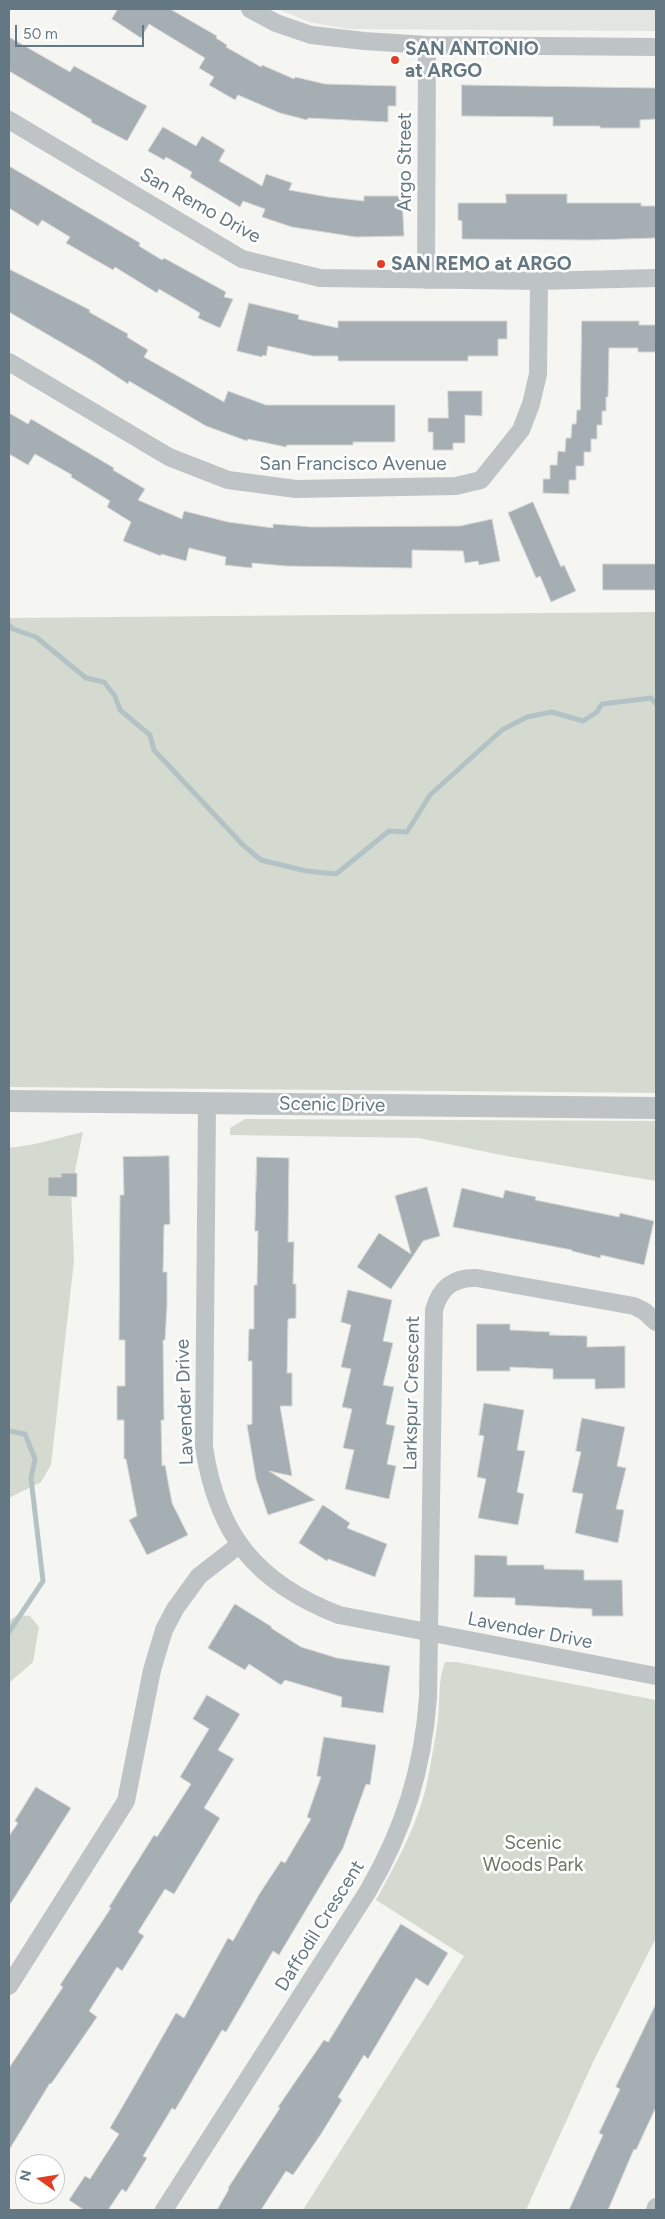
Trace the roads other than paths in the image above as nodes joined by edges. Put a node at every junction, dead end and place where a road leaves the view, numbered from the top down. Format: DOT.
graph roads {
  1 [pos="250,9"];
  2 [pos="426,45"];
  3 [pos="656,47"];
  4 [pos="9,120"];
  5 [pos="656,278"];
  6 [pos="426,280"];
  7 [pos="538,281"];
  8 [pos="9,362"];
  9 [pos="9,1101"];
  10 [pos="207,1104"];
  11 [pos="656,1108"];
  12 [pos="656,1322"];
  13 [pos="239,1545"];
  14 [pos="430,1634"];
  15 [pos="656,1676"];
  16 [pos="9,1986"];
  17 [pos="656,2207"];
  18 [pos="164,2210"];
  19 [pos="655,2210"];
  1 -- 2 [label="street"];
  2 -- 3 [label="street"];
  2 -- 6 [label="street, Argo Street"];
  4 -- 6 [label="street, San Remo Drive"];
  5 -- 7 [label="street, San Remo Drive"];
  6 -- 7 [label="street, San Remo Drive"];
  7 -- 8 [label="street, San Francisco Avenue"];
  9 -- 10 [label="street, Scenic Drive"];
  10 -- 11 [label="street, Scenic Drive"];
  10 -- 13 [label="street, Lavender Drive"];
  12 -- 14 [label="street, Larkspur Crescent"];
  13 -- 14 [label="street, Lavender Drive"];
  13 -- 16 [label="street"];
  14 -- 15 [label="street, Lavender Drive"];
  14 -- 18 [label="street, Daffodil Crescent"];
  17 -- 19 [label="street"];
}
